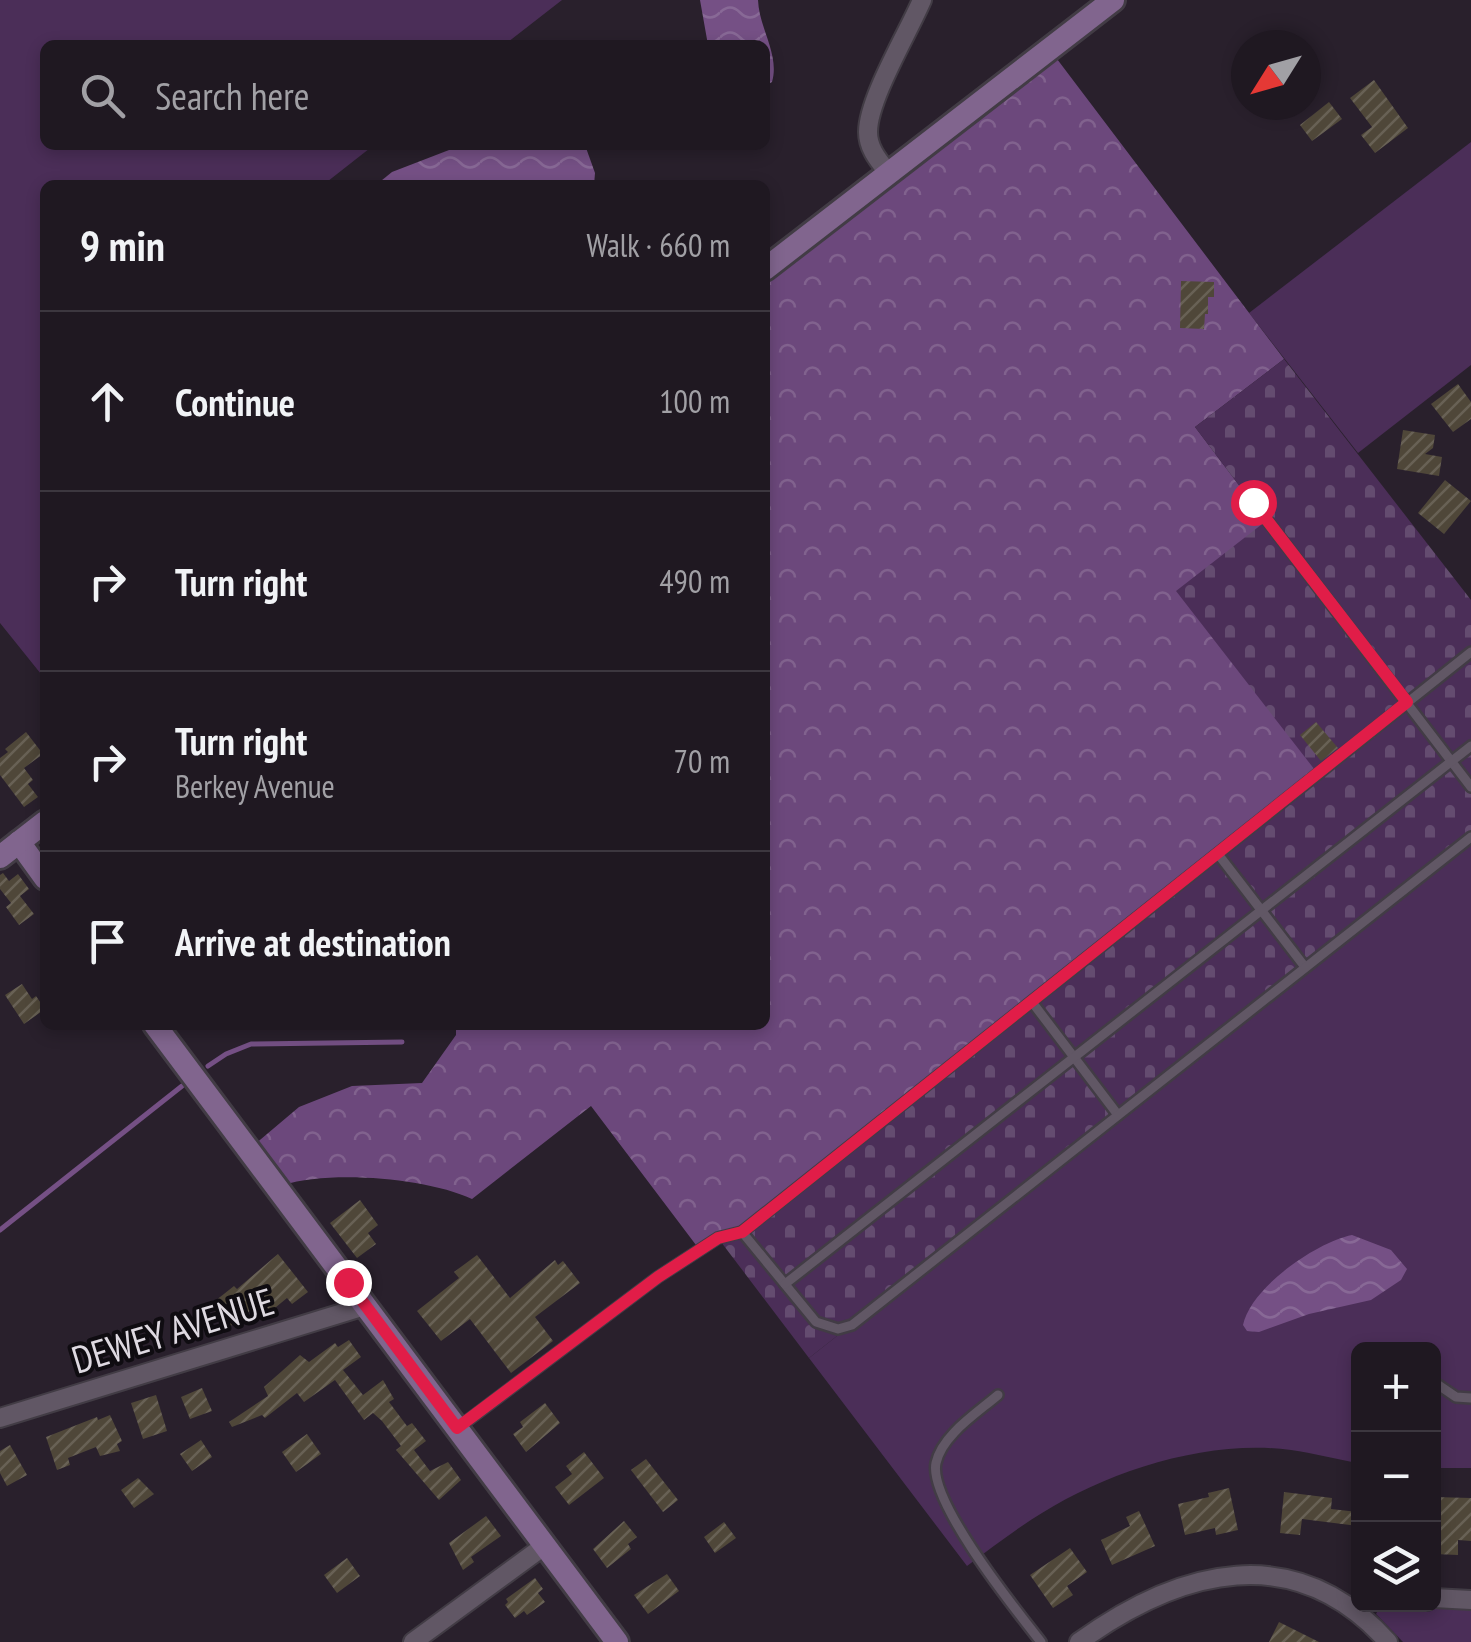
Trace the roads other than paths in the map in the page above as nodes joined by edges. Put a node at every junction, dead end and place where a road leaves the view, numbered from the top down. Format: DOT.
graph roads {
  1 [pos="922,0"];
  2 [pos="1113,0"];
  3 [pos="888,174"];
  4 [pos="770,265"];
  5 [pos="1253,502"];
  6 [pos="1471,652"];
  7 [pos="1407,702"];
  8 [pos="1471,746"];
  9 [pos="1452,760"];
  10 [pos="1471,786"];
  11 [pos="40,826"];
  12 [pos="1471,837"];
  13 [pos="19,842"];
  14 [pos="1218,854"];
  15 [pos="0,857"];
  16 [pos="40,871"];
  17 [pos="1261,910"];
  18 [pos="1306,968"];
  19 [pos="1032,1002"];
  20 [pos="159,1030"];
  21 [pos="1074,1057"];
  22 [pos="1118,1115"];
  23 [pos="742,1232"];
  24 [pos="785,1284"];
  25 [pos="365,1306"];
  26 [pos="1441,1387"];
  27 [pos="998,1395"];
  28 [pos="1471,1398"];
  29 [pos="0,1418"];
  30 [pos="457,1428"];
  31 [pos="544,1546"];
  32 [pos="1326,1591"];
  33 [pos="1351,1593"];
  34 [pos="1441,1598"];
  35 [pos="1471,1600"];
  36 [pos="413,1642"];
  37 [pos="617,1642"];
  38 [pos="1040,1642"];
  39 [pos="1079,1642"];
  40 [pos="1388,1642"];
  1 -- 3 [label="street"];
  2 -- 3 [label="street"];
  3 -- 4 [label="street"];
  5 -- 7 [label="lane"];
  6 -- 7 [label="lane"];
  7 -- 9 [label="lane"];
  7 -- 14 [label="lane"];
  8 -- 9 [label="lane"];
  9 -- 10 [label="lane"];
  9 -- 17 [label="lane"];
  11 -- 13 [label="street"];
  12 -- 18 [label="lane"];
  13 -- 15 [label="street"];
  13 -- 16 [label="street"];
  14 -- 17 [label="lane"];
  14 -- 19 [label="lane"];
  17 -- 18 [label="lane"];
  17 -- 21 [label="lane"];
  18 -- 22 [label="lane"];
  19 -- 21 [label="lane"];
  19 -- 23 [label="lane"];
  20 -- 25 [label="street"];
  21 -- 22 [label="lane"];
  21 -- 24 [label="lane"];
  22 -- 24 [label="lane"];
  23 -- 24 [label="lane"];
  23 -- 30 [label="lane"];
  25 -- 29 [label="street, DEWEY AVENUE"];
  25 -- 30 [label="street"];
  26 -- 28 [label="lane"];
  27 -- 38 [label="lane"];
  30 -- 31 [label="street"];
  31 -- 36 [label="street"];
  31 -- 37 [label="street"];
  32 -- 33 [label="street"];
  32 -- 39 [label="street"];
  32 -- 40 [label="street"];
  34 -- 35 [label="street"];
}
